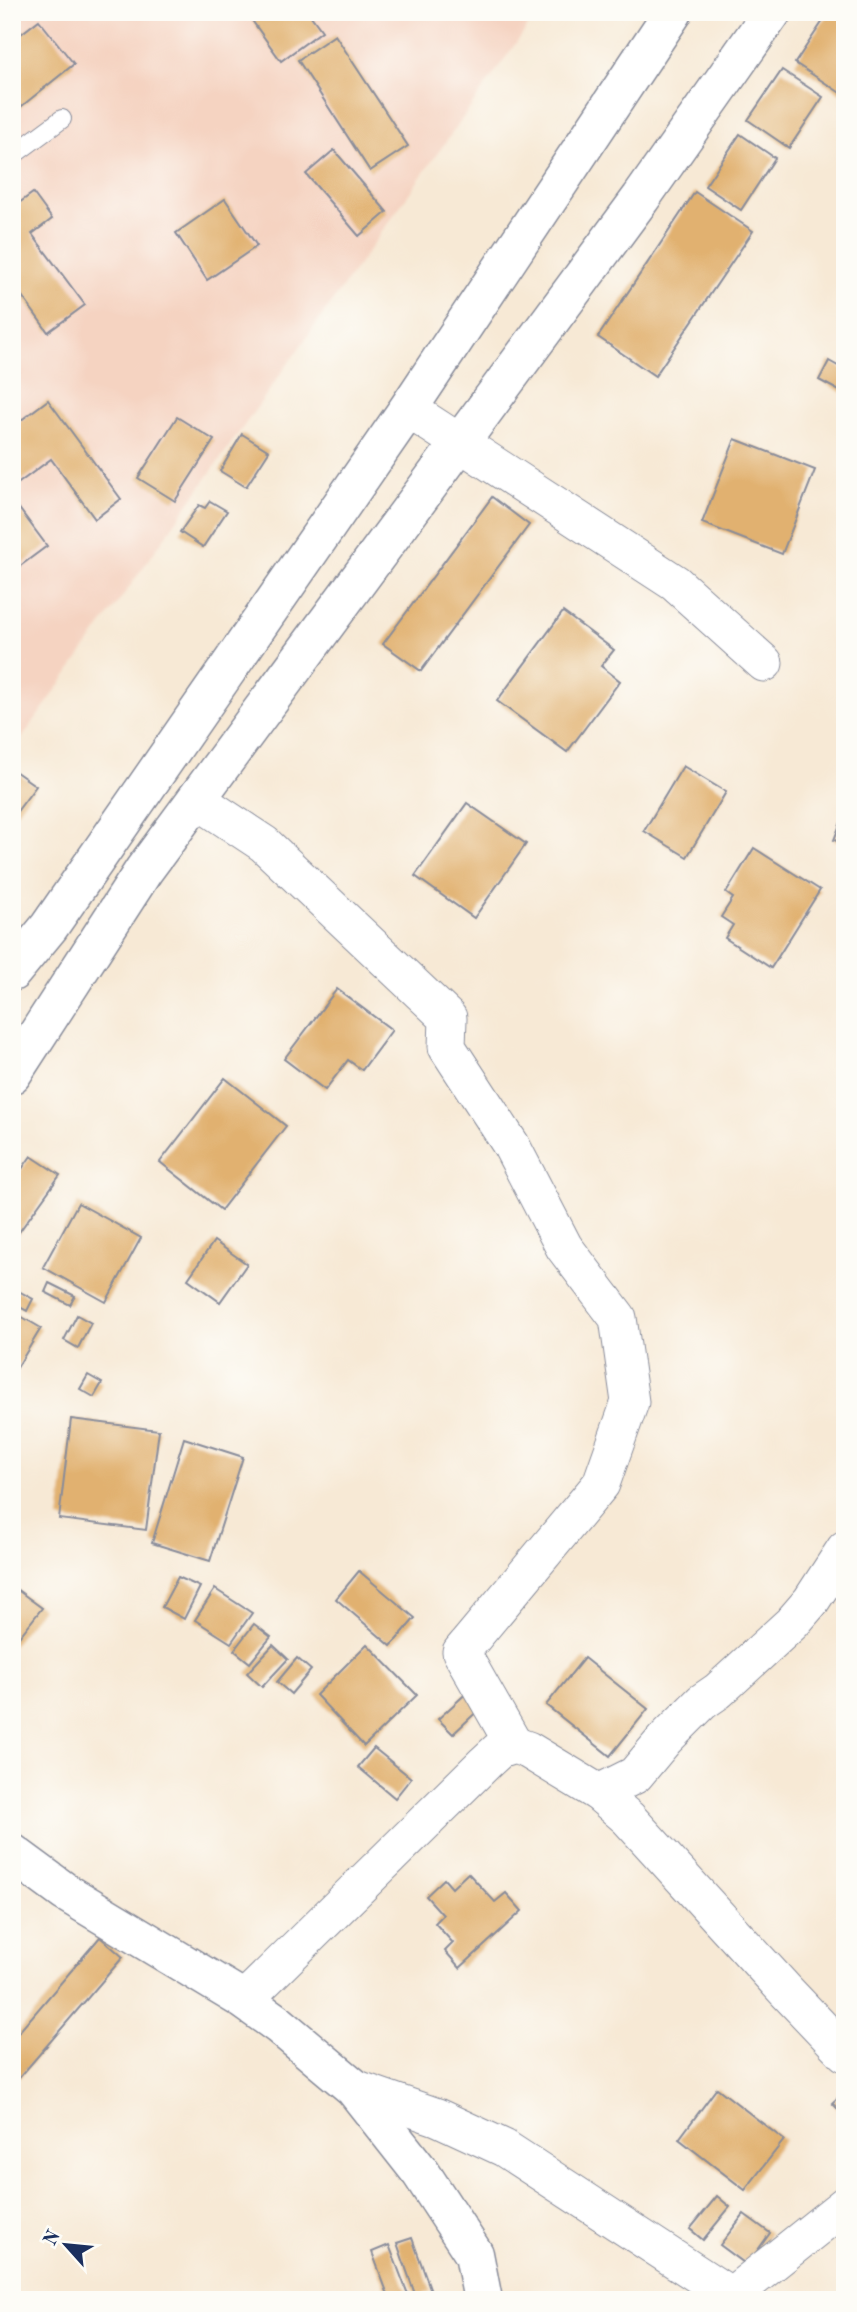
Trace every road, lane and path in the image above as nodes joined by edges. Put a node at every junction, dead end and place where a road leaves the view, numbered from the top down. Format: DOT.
graph roads {
  1 [pos="673,12"];
  2 [pos="772,12"];
  3 [pos="62,119"];
  4 [pos="12,156"];
  5 [pos="408,410"];
  6 [pos="459,444"];
  7 [pos="764,663"];
  8 [pos="196,799"];
  9 [pos="12,972"];
  10 [pos="12,1074"];
  11 [pos="845,1549"];
  12 [pos="514,1745"];
  13 [pos="599,1793"];
  14 [pos="12,1853"];
  15 [pos="12,1884"];
  16 [pos="65,1892"];
  17 [pos="244,2000"];
  18 [pos="845,2053"];
  19 [pos="354,2088"];
  20 [pos="845,2204"];
  21 [pos="732,2298"];
  22 [pos="483,2300"];
  1 -- 5 [label="main road"];
  2 -- 6 [label="main road"];
  3 -- 4 [label="lane"];
  5 -- 6 [label="street"];
  5 -- 9 [label="main road"];
  6 -- 7 [label="street"];
  6 -- 8 [label="main road"];
  8 -- 10 [label="main road"];
  8 -- 12 [label="street"];
  11 -- 13 [label="street"];
  12 -- 13 [label="street"];
  12 -- 17 [label="street"];
  13 -- 18 [label="street"];
  14 -- 16 [label="main road"];
  15 -- 16 [label="main road"];
  16 -- 17 [label="main road"];
  17 -- 19 [label="main road"];
  19 -- 21 [label="street"];
  19 -- 22 [label="main road"];
  20 -- 21 [label="street"];
}
